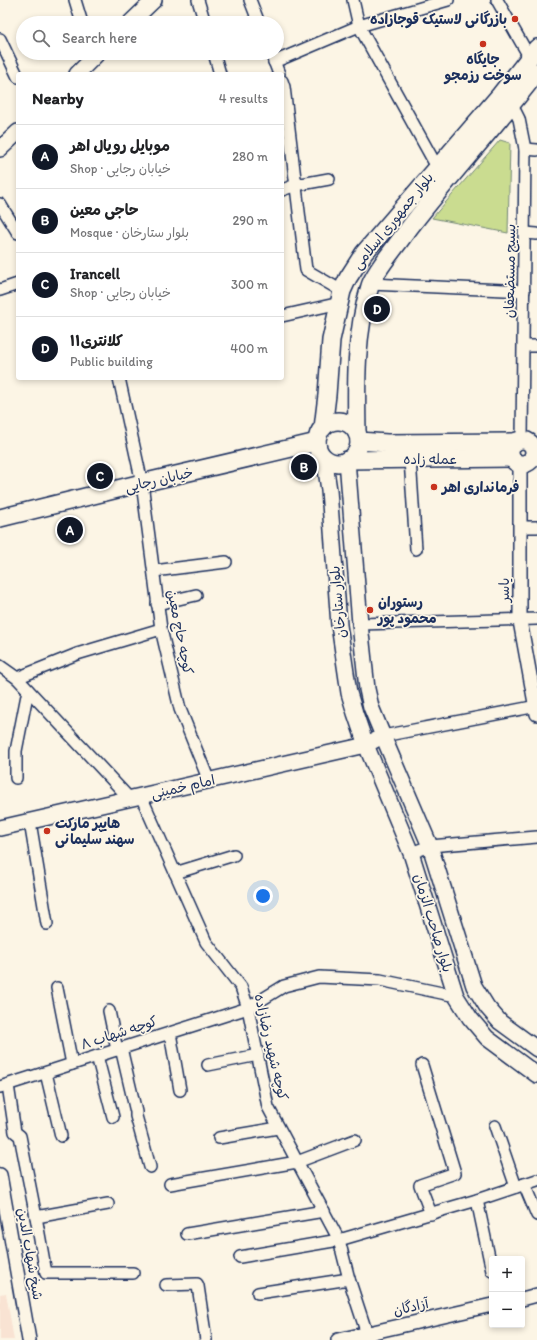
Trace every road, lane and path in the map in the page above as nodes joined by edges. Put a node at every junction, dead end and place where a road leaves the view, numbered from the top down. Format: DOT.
graph roads {
  1 [pos="75,0"];
  2 [pos="198,0"];
  3 [pos="250,0"];
  4 [pos="353,0"];
  5 [pos="448,0"];
  6 [pos="496,0"];
  7 [pos="152,1"];
  8 [pos="416,5"];
  9 [pos="80,16"];
  10 [pos="137,16"];
  11 [pos="203,16"];
  12 [pos="256,16"];
  13 [pos="359,26"];
  14 [pos="0,39"];
  15 [pos="284,53"];
  16 [pos="90,60"];
  17 [pos="216,60"];
  18 [pos="274,60"];
  19 [pos="535,60"];
  20 [pos="79,72"];
  21 [pos="219,72"];
  22 [pos="278,72"];
  23 [pos="16,73"];
  24 [pos="284,87"];
  25 [pos="512,105"];
  26 [pos="16,134"];
  27 [pos="0,149"];
  28 [pos="525,149"];
  29 [pos="537,150"];
  30 [pos="438,167"];
  31 [pos="329,179"];
  32 [pos="296,185"];
  33 [pos="284,189"];
  34 [pos="0,204"];
  35 [pos="16,230"];
  36 [pos="525,233"];
  37 [pos="537,234"];
  38 [pos="370,284"];
  39 [pos="16,285"];
  40 [pos="0,290"];
  41 [pos="524,291"];
  42 [pos="341,297"];
  43 [pos="284,315"];
  44 [pos="524,346"];
  45 [pos="537,346"];
  46 [pos="119,380"];
  47 [pos="358,437"];
  48 [pos="519,441"];
  49 [pos="322,442"];
  50 [pos="410,459"];
  51 [pos="347,460"];
  52 [pos="526,460"];
  53 [pos="142,483"];
  54 [pos="0,518"];
  55 [pos="520,527"];
  56 [pos="537,527"];
  57 [pos="416,549"];
  58 [pos="226,562"];
  59 [pos="154,571"];
  60 [pos="196,595"];
  61 [pos="157,604"];
  62 [pos="537,620"];
  63 [pos="520,621"];
  64 [pos="360,624"];
  65 [pos="161,629"];
  66 [pos="0,666"];
  67 [pos="17,678"];
  68 [pos="28,690"];
  69 [pos="536,709"];
  70 [pos="383,736"];
  71 [pos="366,745"];
  72 [pos="16,778"];
  73 [pos="209,781"];
  74 [pos="136,798"];
  75 [pos="30,822"];
  76 [pos="0,828"];
  77 [pos="537,837"];
  78 [pos="430,846"];
  79 [pos="411,853"];
  80 [pos="234,855"];
  81 [pos="175,873"];
  82 [pos="47,924"];
  83 [pos="57,988"];
  84 [pos="456,996"];
  85 [pos="248,1008"];
  86 [pos="109,1011"];
  87 [pos="170,1033"];
  88 [pos="119,1049"];
  89 [pos="537,1049"];
  90 [pos="98,1056"];
  91 [pos="258,1056"];
  92 [pos="72,1064"];
  93 [pos="208,1065"];
  94 [pos="422,1065"];
  95 [pos="46,1072"];
  96 [pos="537,1075"];
  97 [pos="4,1086"];
  98 [pos="180,1090"];
  99 [pos="113,1117"];
  100 [pos="495,1126"];
  101 [pos="278,1128"];
  102 [pos="61,1136"];
  103 [pos="219,1138"];
  104 [pos="355,1140"];
  105 [pos="297,1162"];
  106 [pos="150,1167"];
  107 [pos="0,1174"];
  108 [pos="537,1180"];
  109 [pos="170,1184"];
  110 [pos="520,1186"];
  111 [pos="477,1200"];
  112 [pos="108,1204"];
  113 [pos="324,1211"];
  114 [pos="431,1214"];
  115 [pos="537,1215"];
  116 [pos="36,1217"];
  117 [pos="187,1234"];
  118 [pos="339,1240"];
  119 [pos="240,1257"];
  120 [pos="489,1257"];
  121 [pos="133,1273"];
  122 [pos="349,1279"];
  123 [pos="166,1285"];
  124 [pos="258,1293"];
  125 [pos="537,1295"];
  126 [pos="525,1298"];
  127 [pos="489,1306"];
  128 [pos="368,1337"];
  129 [pos="29,1340"];
  130 [pos="206,1340"];
  131 [pos="338,1340"];
  1 -- 9 [label="street"];
  2 -- 11 [label="street"];
  3 -- 12 [label="street"];
  4 -- 13 [label="street"];
  5 -- 8 [label="street"];
  6 -- 19 [label="street"];
  7 -- 10 [label="main road"];
  8 -- 13 [label="street"];
  13 -- 15 [label="street"];
  13 -- 30 [label="street"];
  14 -- 23 [label="street"];
  16 -- 20 [label="main road"];
  17 -- 21 [label="street"];
  18 -- 22 [label="street"];
  19 -- 25 [label="main road, بلوار جمهوری اسلامی"];
  19 -- 30 [label="main road, بلوار جمهوری اسلامی"];
  24 -- 32 [label="street"];
  25 -- 28 [label="street, بسیج مستضعفان"];
  25 -- 38 [label="main road, بلوار جمهوری اسلامی"];
  26 -- 27 [label="main road"];
  28 -- 29 [label="street"];
  28 -- 36 [label="street, بسیج مستضعفان"];
  30 -- 42 [label="main road, بلوار جمهوری اسلامی"];
  31 -- 32 [label="street"];
  32 -- 33 [label="street"];
  32 -- 42 [label="street"];
  34 -- 35 [label="street"];
  36 -- 37 [label="street"];
  36 -- 41 [label="street, بسیج مستضعفان"];
  38 -- 41 [label="street"];
  38 -- 47 [label="main road, بلوار جمهوری اسلامی"];
  39 -- 40 [label="street"];
  41 -- 44 [label="street, بسیج مستضعفان"];
  42 -- 43 [label="street"];
  42 -- 49 [label="main road, بلوار جمهوری اسلامی"];
  44 -- 45 [label="street"];
  44 -- 48 [label="street, بسیج مستضعفان"];
  46 -- 53 [label="street, کوچه حاج معین"];
  47 -- 48 [label="main road, عمله زاده"];
  47 -- 49 [label="main road"];
  47 -- 51 [label="main road"];
  48 -- 52 [label="main road"];
  49 -- 51 [label="main road"];
  49 -- 53 [label="main road, خیابان رجایی"];
  49 -- 71 [label="main road, بلوار ستارخان"];
  50 -- 51 [label="main road, عمله زاده"];
  50 -- 52 [label="main road, عمله زاده"];
  50 -- 57 [label="street"];
  51 -- 64 [label="main road, بلوار ستارخان"];
  52 -- 55 [label="street, یاسر"];
  53 -- 54 [label="main road, خیابان رجایی"];
  53 -- 59 [label="street, کوچه حاج معین"];
  55 -- 56 [label="street"];
  55 -- 63 [label="street, یاسر"];
  58 -- 59 [label="street"];
  59 -- 61 [label="street, کوچه حاج معین"];
  60 -- 61 [label="street"];
  61 -- 65 [label="street, کوچه حاج معین"];
  62 -- 63 [label="street"];
  63 -- 64 [label="street"];
  63 -- 69 [label="street, یاسر"];
  64 -- 70 [label="main road, بلوار ستارخان"];
  65 -- 67 [label="street"];
  65 -- 73 [label="street, کوچه حاج معین"];
  66 -- 67 [label="street, کوچه شهید رضازاده"];
  67 -- 68 [label="street, کوچه شهید رضازاده"];
  68 -- 72 [label="street"];
  68 -- 74 [label="street, کوچه شهید رضازاده"];
  69 -- 70 [label="street"];
  70 -- 71 [label="main road, امام خمینی"];
  70 -- 78 [label="main road, بلوار صاحب الزمان"];
  71 -- 73 [label="main road, امام خمینی"];
  71 -- 79 [label="main road, بلوار صاحب الزمان"];
  73 -- 74 [label="main road, امام خمینی"];
  74 -- 75 [label="main road, امام خمینی"];
  74 -- 81 [label="street, کوچه شهید رضازاده"];
  75 -- 76 [label="main road, امام خمینی"];
  75 -- 82 [label="street"];
  77 -- 78 [label="street"];
  78 -- 79 [label="street"];
  78 -- 89 [label="main road, بلوار صاحب الزمان"];
  79 -- 84 [label="main road, بلوار صاحب الزمان"];
  80 -- 81 [label="street"];
  81 -- 85 [label="street, کوچه شهید رضازاده"];
  83 -- 92 [label="street"];
  84 -- 85 [label="street, کوچه شهاب ۸"];
  84 -- 96 [label="main road, بلوار صاحب الزمان"];
  85 -- 87 [label="street, کوچه شهاب ۸"];
  85 -- 91 [label="street, کوچه شهید رضازاده"];
  86 -- 88 [label="street"];
  87 -- 88 [label="street, کوچه شهاب ۸"];
  87 -- 98 [label="street"];
  88 -- 90 [label="street, کوچه شهاب ۸"];
  88 -- 106 [label="street"];
  90 -- 92 [label="street, کوچه شهاب ۸"];
  90 -- 99 [label="street"];
  91 -- 93 [label="street"];
  91 -- 101 [label="street, کوچه شهید رضازاده"];
  92 -- 95 [label="street, کوچه شهاب ۸"];
  94 -- 114 [label="street"];
  95 -- 97 [label="street, کوچه شهاب ۸"];
  95 -- 102 [label="street"];
  97 -- 116 [label="street"];
  100 -- 110 [label="street"];
  101 -- 103 [label="street"];
  101 -- 105 [label="street, کوچه شهید رضازاده"];
  104 -- 105 [label="street"];
  105 -- 109 [label="street"];
  105 -- 113 [label="street, کوچه شهید رضازاده"];
  107 -- 129 [label="street, شیخ شهاب الدین"];
  108 -- 110 [label="street"];
  110 -- 111 [label="street"];
  110 -- 115 [label="street"];
  111 -- 114 [label="street"];
  111 -- 120 [label="street"];
  112 -- 116 [label="street"];
  113 -- 117 [label="street"];
  113 -- 118 [label="street, کوچه شهید رضازاده"];
  114 -- 118 [label="street"];
  116 -- 121 [label="street"];
  118 -- 119 [label="street"];
  118 -- 122 [label="street, کوچه شهید رضازاده"];
  122 -- 124 [label="street"];
  122 -- 128 [label="street, کوچه شهید رضازاده"];
  123 -- 130 [label="street"];
  125 -- 126 [label="street"];
  127 -- 128 [label="street, آزادگان"];
  128 -- 131 [label="street, آزادگان"];
}
